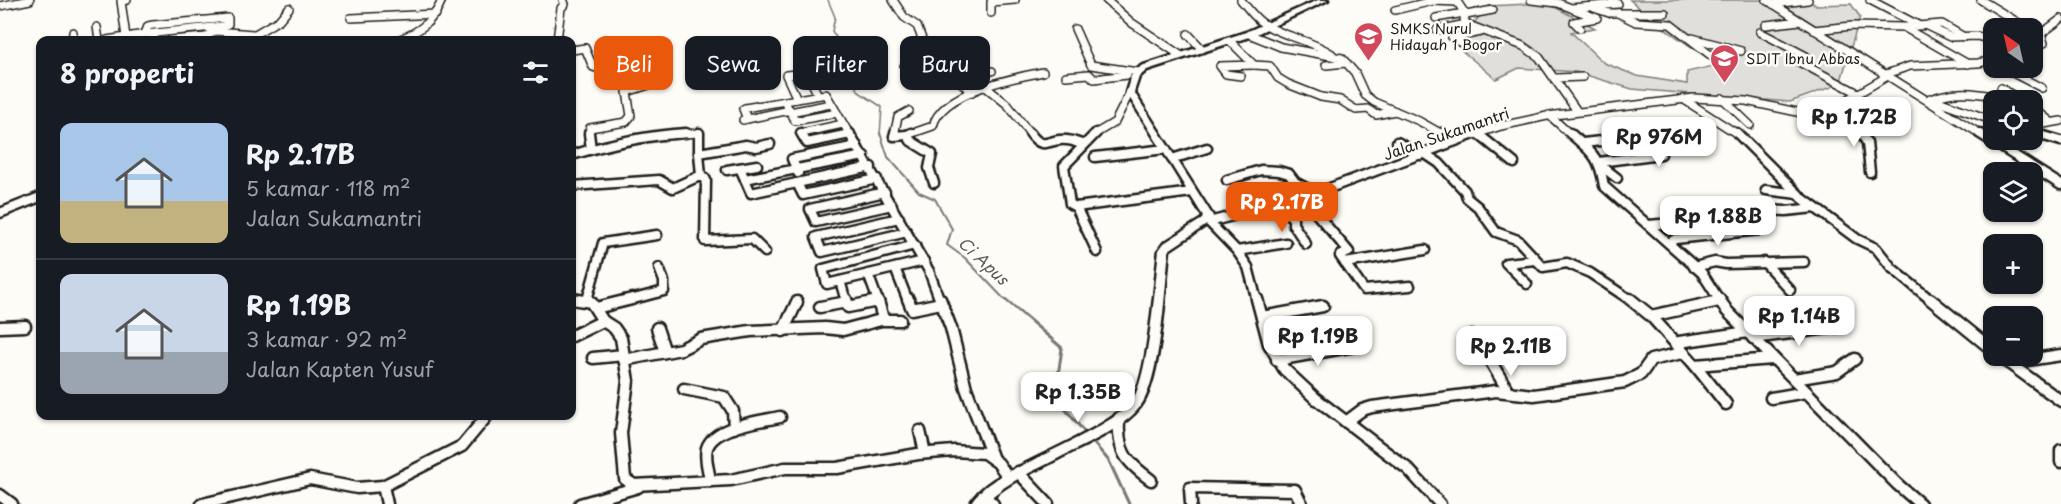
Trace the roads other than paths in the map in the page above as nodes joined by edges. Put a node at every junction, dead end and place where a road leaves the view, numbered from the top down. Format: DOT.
graph roads {
  1 [pos="30,0"];
  2 [pos="127,0"];
  3 [pos="442,0"];
  4 [pos="563,0"];
  5 [pos="893,0"];
  6 [pos="1015,0"];
  7 [pos="1106,0"];
  8 [pos="1241,0"];
  9 [pos="1323,0"];
  10 [pos="1405,0"];
  11 [pos="1531,0"];
  12 [pos="1808,0"];
  13 [pos="1871,0"];
  14 [pos="1981,0"];
  15 [pos="1456,1"];
  16 [pos="1615,2"];
  17 [pos="1770,2"];
  18 [pos="1416,5"];
  19 [pos="0,6"];
  20 [pos="1589,6"];
  21 [pos="289,8"];
  22 [pos="1571,8"];
  23 [pos="1395,10"];
  24 [pos="1493,10"];
  25 [pos="991,13"];
  26 [pos="1609,13"];
  27 [pos="1618,13"];
  28 [pos="1627,13"];
  29 [pos="1665,13"];
  30 [pos="436,14"];
  31 [pos="1465,17"];
  32 [pos="1594,17"];
  33 [pos="351,18"];
  34 [pos="1436,18"];
  35 [pos="2011,18"];
  36 [pos="2061,19"];
  37 [pos="1800,21"];
  38 [pos="1606,23"];
  39 [pos="1766,25"];
  40 [pos="247,26"];
  41 [pos="1270,26"];
  42 [pos="1922,26"];
  43 [pos="98,27"];
  44 [pos="1905,27"];
  45 [pos="1580,28"];
  46 [pos="1075,29"];
  47 [pos="1437,30"];
  48 [pos="1814,30"];
  49 [pos="215,31"];
  50 [pos="73,32"];
  51 [pos="1481,32"];
  52 [pos="1760,32"];
  53 [pos="2043,32"];
  54 [pos="235,33"];
  55 [pos="253,34"];
  56 [pos="1188,34"];
  57 [pos="1249,34"];
  58 [pos="72,36"];
  59 [pos="99,36"];
  60 [pos="126,36"];
  61 [pos="158,36"];
  62 [pos="208,36"];
  63 [pos="250,36"];
  64 [pos="408,36"];
  65 [pos="558,36"];
  66 [pos="920,36"];
  67 [pos="1687,37"];
  68 [pos="1983,38"];
  69 [pos="1229,40"];
  70 [pos="1506,40"];
  71 [pos="1463,44"];
  72 [pos="1496,44"];
  73 [pos="576,49"];
  74 [pos="1202,49"];
  75 [pos="1740,51"];
  76 [pos="1180,56"];
  77 [pos="1334,56"];
  78 [pos="1838,56"];
  79 [pos="1854,56"];
  80 [pos="1713,57"];
  81 [pos="1983,62"];
  82 [pos="1346,63"];
  83 [pos="1968,64"];
  84 [pos="1326,65"];
  85 [pos="1254,66"];
  86 [pos="1043,72"];
  87 [pos="1137,74"];
  88 [pos="1066,75"];
  89 [pos="1241,76"];
  90 [pos="1885,76"];
  91 [pos="1583,77"];
  92 [pos="1556,78"];
  93 [pos="2022,78"];
  94 [pos="990,87"];
  95 [pos="2001,88"];
  96 [pos="2042,88"];
  97 [pos="969,90"];
  98 [pos="980,90"];
  99 [pos="989,90"];
  100 [pos="2004,90"];
  101 [pos="972,92"];
  102 [pos="1130,92"];
  103 [pos="1858,93"];
  104 [pos="818,95"];
  105 [pos="1983,95"];
  106 [pos="1918,96"];
  107 [pos="1722,98"];
  108 [pos="797,99"];
  109 [pos="1683,99"];
  110 [pos="1932,99"];
  111 [pos="785,102"];
  112 [pos="831,104"];
  113 [pos="790,111"];
  114 [pos="909,111"];
  115 [pos="1395,111"];
  116 [pos="1577,111"];
  117 [pos="837,113"];
  118 [pos="1549,115"];
  119 [pos="2043,116"];
  120 [pos="1983,117"];
  121 [pos="1843,119"];
  122 [pos="2061,121"];
  123 [pos="2051,122"];
  124 [pos="843,124"];
  125 [pos="2043,124"];
  126 [pos="1750,125"];
  127 [pos="1476,133"];
  128 [pos="850,134"];
  129 [pos="907,135"];
  130 [pos="1655,135"];
  131 [pos="2043,136"];
  132 [pos="1643,137"];
  133 [pos="1455,141"];
  134 [pos="2061,141"];
  135 [pos="1397,142"];
  136 [pos="770,144"];
  137 [pos="1082,144"];
  138 [pos="1583,144"];
  139 [pos="857,146"];
  140 [pos="1207,148"];
  141 [pos="591,149"];
  142 [pos="1166,149"];
  143 [pos="699,153"];
  144 [pos="576,154"];
  145 [pos="1422,154"];
  146 [pos="864,156"];
  147 [pos="1095,157"];
  148 [pos="1172,159"];
  149 [pos="1514,163"];
  150 [pos="1599,163"];
  151 [pos="757,165"];
  152 [pos="871,167"];
  153 [pos="740,168"];
  154 [pos="728,170"];
  155 [pos="797,170"];
  156 [pos="1870,172"];
  157 [pos="701,176"];
  158 [pos="1617,178"];
  159 [pos="745,179"];
  160 [pos="877,179"];
  161 [pos="1227,180"];
  162 [pos="800,183"];
  163 [pos="934,183"];
  164 [pos="576,186"];
  165 [pos="2061,186"];
  166 [pos="1766,190"];
  167 [pos="885,192"];
  168 [pos="1192,192"];
  169 [pos="1316,193"];
  170 [pos="1798,194"];
  171 [pos="36,198"];
  172 [pos="1303,198"];
  173 [pos="892,205"];
  174 [pos="1276,205"];
  175 [pos="4,206"];
  176 [pos="1076,207"];
  177 [pos="1815,208"];
  178 [pos="0,213"];
  179 [pos="899,218"];
  180 [pos="1208,221"];
  181 [pos="1649,225"];
  182 [pos="1760,230"];
  183 [pos="907,232"];
  184 [pos="657,234"];
  185 [pos="1286,243"];
  186 [pos="1669,243"];
  187 [pos="1306,244"];
  188 [pos="915,246"];
  189 [pos="1425,250"];
  190 [pos="1237,251"];
  191 [pos="765,252"];
  192 [pos="1097,252"];
  193 [pos="1535,260"];
  194 [pos="924,261"];
  195 [pos="1764,262"];
  196 [pos="1804,262"];
  197 [pos="1345,263"];
  198 [pos="1694,267"];
  199 [pos="659,268"];
  200 [pos="895,268"];
  201 [pos="868,274"];
  202 [pos="840,281"];
  203 [pos="1527,284"];
  204 [pos="1410,286"];
  205 [pos="1790,290"];
  206 [pos="576,300"];
  207 [pos="587,300"];
  208 [pos="1719,301"];
  209 [pos="796,302"];
  210 [pos="847,302"];
  211 [pos="878,302"];
  212 [pos="941,303"];
  213 [pos="1323,306"];
  214 [pos="820,307"];
  215 [pos="596,308"];
  216 [pos="882,315"];
  217 [pos="1651,316"];
  218 [pos="1262,317"];
  219 [pos="900,320"];
  220 [pos="603,321"];
  221 [pos="25,326"];
  222 [pos="1843,326"];
  223 [pos="0,327"];
  224 [pos="657,328"];
  225 [pos="783,332"];
  226 [pos="576,334"];
  227 [pos="1750,335"];
  228 [pos="1471,336"];
  229 [pos="1983,342"];
  230 [pos="1354,346"];
  231 [pos="1681,347"];
  232 [pos="664,352"];
  233 [pos="2061,355"];
  234 [pos="624,357"];
  235 [pos="593,358"];
  236 [pos="2043,358"];
  237 [pos="1773,359"];
  238 [pos="1855,359"];
  239 [pos="1277,360"];
  240 [pos="1695,365"];
  241 [pos="2012,366"];
  242 [pos="1794,379"];
  243 [pos="684,389"];
  244 [pos="1508,392"];
  245 [pos="1806,392"];
  246 [pos="1771,398"];
  247 [pos="2061,401"];
  248 [pos="1725,404"];
  249 [pos="780,417"];
  250 [pos="1119,418"];
  251 [pos="484,420"];
  252 [pos="1346,422"];
  253 [pos="734,428"];
  254 [pos="920,431"];
  255 [pos="2061,450"];
  256 [pos="925,453"];
  257 [pos="993,459"];
  258 [pos="2061,462"];
  259 [pos="1013,475"];
  260 [pos="1151,480"];
  261 [pos="710,481"];
  262 [pos="644,485"];
  263 [pos="383,486"];
  264 [pos="0,495"];
  265 [pos="985,501"];
  266 [pos="12,504"];
  267 [pos="205,504"];
  268 [pos="387,504"];
  269 [pos="580,504"];
  270 [pos="1048,504"];
  271 [pos="1191,504"];
  272 [pos="1302,504"];
  273 [pos="1440,504"];
  274 [pos="1920,504"];
  1 -- 19 [label="street"];
  2 -- 60 [label="street"];
  3 -- 30 [label="street"];
  4 -- 65 [label="street"];
  5 -- 66 [label="street"];
  6 -- 25 [label="street"];
  7 -- 76 [label="street"];
  8 -- 41 [label="street"];
  9 -- 41 [label="main road"];
  10 -- 18 [label="street"];
  11 -- 22 [label="street"];
  12 -- 17 [label="street"];
  13 -- 42 [label="street"];
  14 -- 35 [label="street"];
  15 -- 18 [label="street"];
  15 -- 31 [label="street"];
  16 -- 20 [label="street"];
  16 -- 28 [label="street"];
  17 -- 37 [label="street"];
  18 -- 23 [label="street"];
  20 -- 22 [label="street"];
  20 -- 26 [label="street"];
  21 -- 55 [label="street"];
  22 -- 32 [label="street"];
  24 -- 31 [label="street"];
  26 -- 27 [label="street"];
  26 -- 32 [label="street"];
  27 -- 28 [label="street"];
  27 -- 67 [label="street"];
  28 -- 29 [label="street"];
  30 -- 33 [label="street"];
  30 -- 64 [label="street"];
  31 -- 34 [label="street"];
  31 -- 47 [label="street"];
  31 -- 51 [label="street"];
  32 -- 38 [label="street"];
  32 -- 45 [label="street"];
  36 -- 53 [label="street"];
  37 -- 39 [label="street"];
  37 -- 48 [label="street"];
  40 -- 54 [label="street"];
  41 -- 57 [label="main road"];
  41 -- 77 [label="street"];
  42 -- 44 [label="street"];
  42 -- 68 [label="street"];
  43 -- 59 [label="street"];
  44 -- 48 [label="street"];
  44 -- 83 [label="street"];
  46 -- 87 [label="street"];
  48 -- 79 [label="street"];
  49 -- 54 [label="street"];
  49 -- 61 [label="street"];
  49 -- 62 [label="street"];
  50 -- 58 [label="street"];
  51 -- 70 [label="street"];
  51 -- 71 [label="street"];
  52 -- 103 [label="street"];
  54 -- 55 [label="street"];
  55 -- 63 [label="street"];
  56 -- 74 [label="street"];
  57 -- 69 [label="main road"];
  57 -- 77 [label="street"];
  67 -- 75 [label="street"];
  67 -- 80 [label="street"];
  69 -- 74 [label="main road"];
  69 -- 85 [label="street"];
  70 -- 72 [label="street"];
  70 -- 92 [label="street"];
  73 -- 141 [label="street"];
  74 -- 76 [label="main road"];
  76 -- 87 [label="main road"];
  77 -- 82 [label="street"];
  78 -- 79 [label="street"];
  79 -- 90 [label="street"];
  81 -- 83 [label="street"];
  82 -- 84 [label="street"];
  82 -- 115 [label="street"];
  83 -- 90 [label="street"];
  85 -- 89 [label="street"];
  85 -- 115 [label="street"];
  86 -- 94 [label="street"];
  87 -- 88 [label="street"];
  87 -- 102 [label="main road"];
  90 -- 103 [label="street"];
  90 -- 106 [label="street"];
  91 -- 92 [label="street"];
  92 -- 116 [label="street"];
  93 -- 96 [label="street"];
  95 -- 100 [label="street"];
  97 -- 101 [label="street"];
  98 -- 101 [label="street"];
  99 -- 137 [label="street"];
  101 -- 129 [label="street"];
  102 -- 137 [label="street"];
  102 -- 142 [label="main road"];
  103 -- 121 [label="street"];
  104 -- 108 [label="street"];
  104 -- 108 [label="street"];
  104 -- 112 [label="street"];
  105 -- 110 [label="street"];
  106 -- 110 [label="street"];
  106 -- 165 [label="street"];
  107 -- 109 [label="street, Jalan Sukamantri"];
  107 -- 121 [label="street, Jalan Sukamantri"];
  107 -- 126 [label="street"];
  108 -- 111 [label="street"];
  109 -- 116 [label="street, Jalan Sukamantri"];
  109 -- 170 [label="street"];
  110 -- 120 [label="street"];
  111 -- 113 [label="street"];
  111 -- 113 [label="street"];
  112 -- 113 [label="street"];
  112 -- 117 [label="street"];
  113 -- 117 [label="street"];
  114 -- 129 [label="street"];
  115 -- 133 [label="street"];
  116 -- 118 [label="street, Jalan Sukamantri"];
  117 -- 124 [label="street"];
  118 -- 127 [label="street, Jalan Sukamantri"];
  118 -- 138 [label="street"];
  119 -- 123 [label="street"];
  121 -- 156 [label="street"];
  122 -- 123 [label="street"];
  123 -- 125 [label="street"];
  124 -- 128 [label="street"];
  124 -- 128 [label="street"];
  127 -- 133 [label="street, Jalan Sukamantri"];
  127 -- 149 [label="street"];
  128 -- 139 [label="street"];
  129 -- 163 [label="street"];
  130 -- 132 [label="street"];
  131 -- 134 [label="street"];
  132 -- 138 [label="street"];
  132 -- 150 [label="street"];
  133 -- 145 [label="street, Jalan Sukamantri"];
  135 -- 145 [label="street"];
  136 -- 143 [label="street"];
  137 -- 176 [label="street"];
  138 -- 150 [label="street"];
  139 -- 146 [label="street"];
  139 -- 155 [label="street"];
  140 -- 148 [label="street"];
  141 -- 143 [label="street"];
  141 -- 144 [label="street"];
  142 -- 147 [label="street"];
  142 -- 148 [label="main road"];
  143 -- 157 [label="street"];
  145 -- 169 [label="street, Jalan Sukamantri"];
  145 -- 193 [label="street"];
  146 -- 152 [label="street"];
  146 -- 155 [label="street"];
  148 -- 168 [label="main road"];
  150 -- 158 [label="street"];
  150 -- 181 [label="street"];
  151 -- 153 [label="street"];
  152 -- 160 [label="street"];
  152 -- 162 [label="street"];
  153 -- 154 [label="street"];
  153 -- 159 [label="street"];
  155 -- 159 [label="street"];
  155 -- 162 [label="street"];
  157 -- 164 [label="street"];
  157 -- 191 [label="street"];
  159 -- 162 [label="street"];
  160 -- 162 [label="street"];
  160 -- 167 [label="street"];
  161 -- 169 [label="street"];
  166 -- 170 [label="street"];
  167 -- 173 [label="street"];
  167 -- 173 [label="street"];
  168 -- 176 [label="street"];
  168 -- 180 [label="main road"];
  169 -- 172 [label="street, Jalan Sukamantri"];
  170 -- 177 [label="street"];
  171 -- 175 [label="street"];
  172 -- 174 [label="street, Jalan Sukamantri"];
  172 -- 197 [label="street"];
  173 -- 179 [label="street"];
  174 -- 180 [label="street, Jalan Sukamantri"];
  174 -- 187 [label="street"];
  175 -- 178 [label="street"];
  176 -- 192 [label="street"];
  177 -- 181 [label="street"];
  177 -- 229 [label="street"];
  179 -- 183 [label="street"];
  179 -- 183 [label="street"];
  180 -- 190 [label="street"];
  180 -- 250 [label="main road"];
  181 -- 186 [label="street"];
  182 -- 186 [label="street"];
  183 -- 188 [label="street"];
  184 -- 207 [label="street"];
  185 -- 190 [label="street"];
  186 -- 198 [label="street"];
  188 -- 194 [label="street"];
  188 -- 202 [label="street"];
  189 -- 197 [label="street"];
  190 -- 218 [label="street"];
  193 -- 203 [label="street"];
  193 -- 217 [label="street"];
  194 -- 200 [label="street"];
  194 -- 212 [label="street"];
  195 -- 196 [label="street"];
  195 -- 198 [label="street"];
  195 -- 205 [label="street"];
  197 -- 204 [label="street"];
  198 -- 208 [label="street"];
  199 -- 215 [label="street"];
  200 -- 201 [label="street"];
  200 -- 212 [label="street"];
  201 -- 202 [label="street"];
  201 -- 211 [label="street"];
  202 -- 210 [label="street"];
  206 -- 207 [label="street"];
  207 -- 215 [label="street"];
  208 -- 217 [label="street"];
  208 -- 227 [label="street"];
  209 -- 225 [label="street"];
  210 -- 211 [label="street"];
  210 -- 214 [label="street"];
  211 -- 216 [label="street"];
  212 -- 257 [label="street"];
  213 -- 218 [label="street"];
  215 -- 220 [label="street"];
  217 -- 231 [label="street"];
  218 -- 239 [label="street"];
  219 -- 225 [label="street"];
  220 -- 226 [label="street"];
  220 -- 234 [label="street"];
  221 -- 223 [label="street"];
  222 -- 227 [label="street"];
  224 -- 232 [label="street"];
  225 -- 232 [label="street"];
  227 -- 231 [label="street"];
  227 -- 237 [label="street"];
  228 -- 244 [label="street"];
  230 -- 239 [label="street"];
  231 -- 240 [label="street"];
  231 -- 244 [label="street"];
  232 -- 234 [label="street"];
  233 -- 236 [label="street"];
  234 -- 235 [label="street"];
  234 -- 262 [label="street"];
  237 -- 240 [label="street"];
  237 -- 242 [label="street"];
  238 -- 242 [label="street"];
  239 -- 252 [label="street"];
  240 -- 248 [label="street"];
  241 -- 247 [label="street"];
  242 -- 245 [label="street"];
  243 -- 253 [label="street"];
  244 -- 252 [label="street"];
  245 -- 246 [label="street"];
  245 -- 274 [label="street"];
  249 -- 253 [label="street"];
  250 -- 259 [label="main road"];
  250 -- 260 [label="street"];
  251 -- 263 [label="street"];
  252 -- 273 [label="street"];
  253 -- 261 [label="street"];
  254 -- 256 [label="street"];
  255 -- 258 [label="street"];
  256 -- 257 [label="street"];
  256 -- 261 [label="street"];
  257 -- 259 [label="street"];
  259 -- 265 [label="main road"];
  259 -- 270 [label="street"];
  261 -- 262 [label="street"];
  262 -- 269 [label="street"];
  263 -- 267 [label="street"];
  263 -- 268 [label="street"];
  264 -- 266 [label="street"];
  271 -- 272 [label="street"];
}
